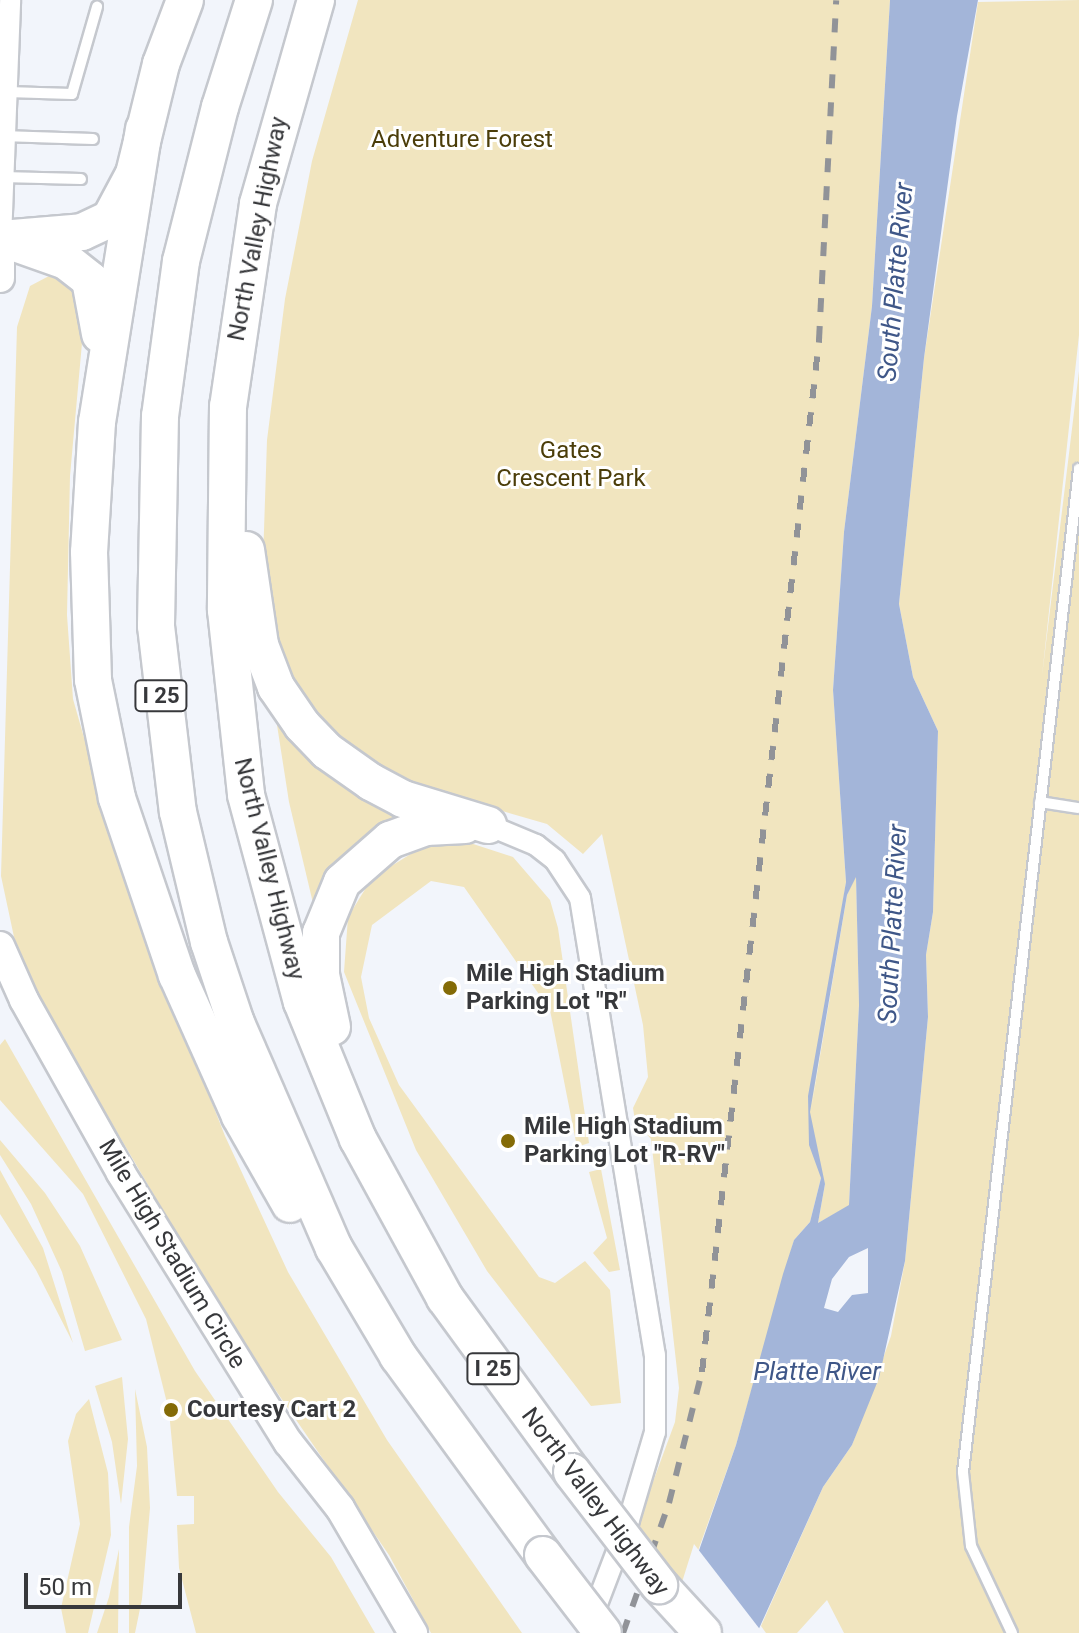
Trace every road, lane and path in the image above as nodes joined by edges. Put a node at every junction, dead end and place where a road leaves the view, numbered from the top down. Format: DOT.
graph roads {
  1 [pos="10,0"];
  2 [pos="185,0"];
  3 [pos="254,0"];
  4 [pos="316,0"];
  5 [pos="97,7"];
  6 [pos="5,80"];
  7 [pos="144,129"];
  8 [pos="2,136"];
  9 [pos="93,139"];
  10 [pos="2,177"];
  11 [pos="81,179"];
  12 [pos="258,204"];
  13 [pos="1,239"];
  14 [pos="0,278"];
  15 [pos="96,443"];
  16 [pos="1079,469"];
  17 [pos="1040,802"];
  18 [pos="1079,808"];
  19 [pos="488,825"];
  20 [pos="0,946"];
  21 [pos="422,1260"];
  22 [pos="398,1356"];
  23 [pos="659,1585"];
  24 [pos="413,1633"];
  25 [pos="585,1633"];
  26 [pos="603,1633"];
  27 [pos="695,1633"];
  28 [pos="703,1633"];
  29 [pos="1012,1633"];
  1 -- 6 [label="street"];
  2 -- 7 [label="highway"];
  3 -- 22 [label="highway, I 25"];
  4 -- 12 [label="highway, North Valley Highway / I 25"];
  5 -- 6 [label="lane"];
  6 -- 8 [label="street"];
  7 -- 13 [label="highway"];
  7 -- 15 [label="highway"];
  8 -- 9 [label="lane"];
  8 -- 10 [label="street"];
  10 -- 11 [label="lane"];
  10 -- 13 [label="street"];
  12 -- 19 [label="highway"];
  12 -- 21 [label="highway, North Valley Highway / I 25"];
  13 -- 14 [label="street"];
  13 -- 15 [label="highway"];
  15 -- 22 [label="highway"];
  16 -- 17 [label="lane"];
  17 -- 18 [label="lane"];
  17 -- 29 [label="lane"];
  19 -- 21 [label="highway"];
  19 -- 25 [label="street"];
  20 -- 24 [label="street, Mile High Stadium Circle"];
  21 -- 23 [label="highway, North Valley Highway / I 25, bridge"];
  22 -- 26 [label="highway, I 25, bridge"];
  23 -- 27 [label="highway, North Valley Highway / I 25"];
  23 -- 28 [label="highway"];
}
